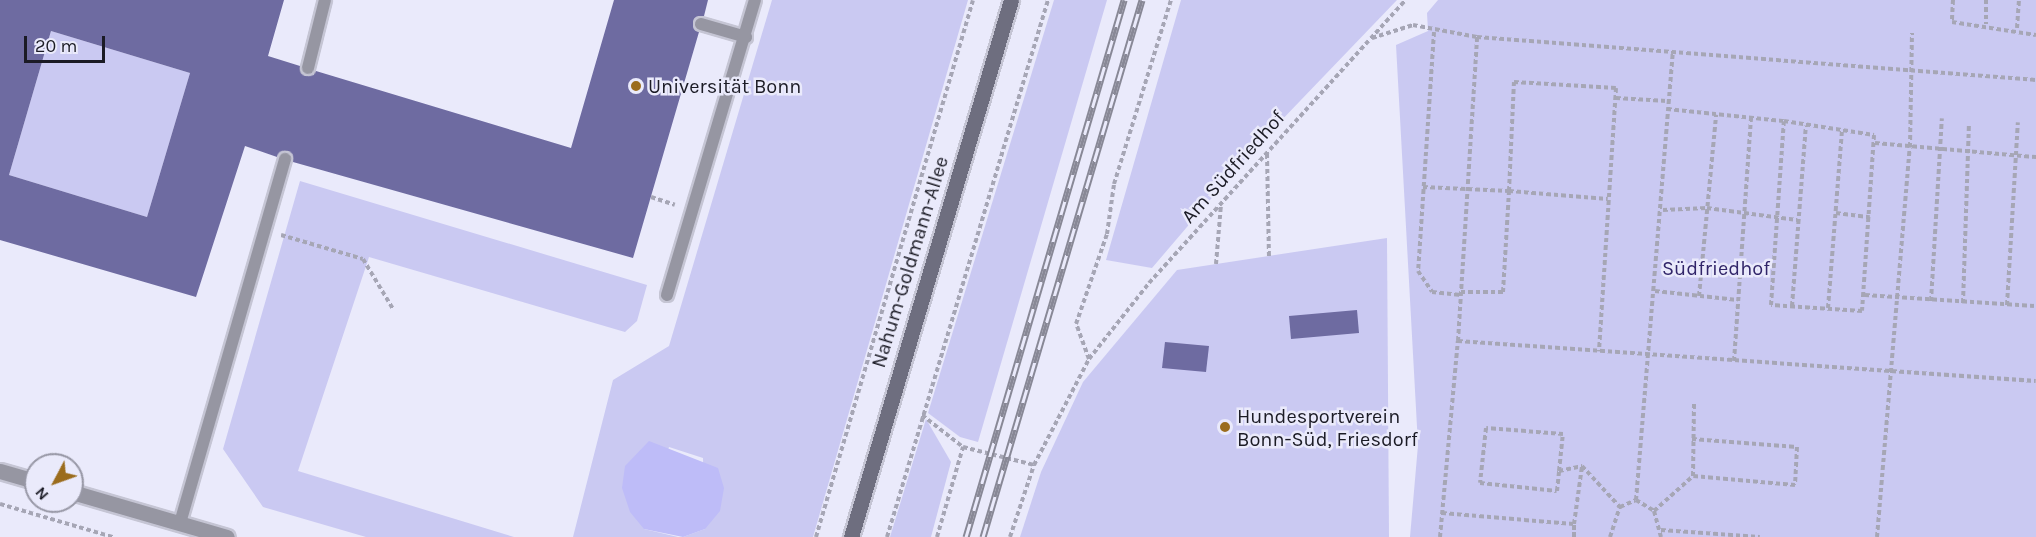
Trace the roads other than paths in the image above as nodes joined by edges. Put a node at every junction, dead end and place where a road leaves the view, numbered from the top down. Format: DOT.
graph roads {
  1 [pos="325,0"];
  2 [pos="755,0"];
  3 [pos="1011,0"];
  4 [pos="702,24"];
  5 [pos="746,38"];
  6 [pos="308,68"];
  7 [pos="285,159"];
  8 [pos="667,295"];
  9 [pos="0,471"];
  10 [pos="24,478"];
  11 [pos="84,495"];
  12 [pos="180,523"];
  13 [pos="227,537"];
  14 [pos="851,537"];
  1 -- 6 [label="lane"];
  2 -- 5 [label="lane"];
  3 -- 14 [label="main road, Nahum-Goldmann-Allee"];
  4 -- 5 [label="lane"];
  5 -- 8 [label="lane"];
  7 -- 12 [label="lane"];
  9 -- 10 [label="street"];
  11 -- 12 [label="street"];
  12 -- 13 [label="street"];
}
